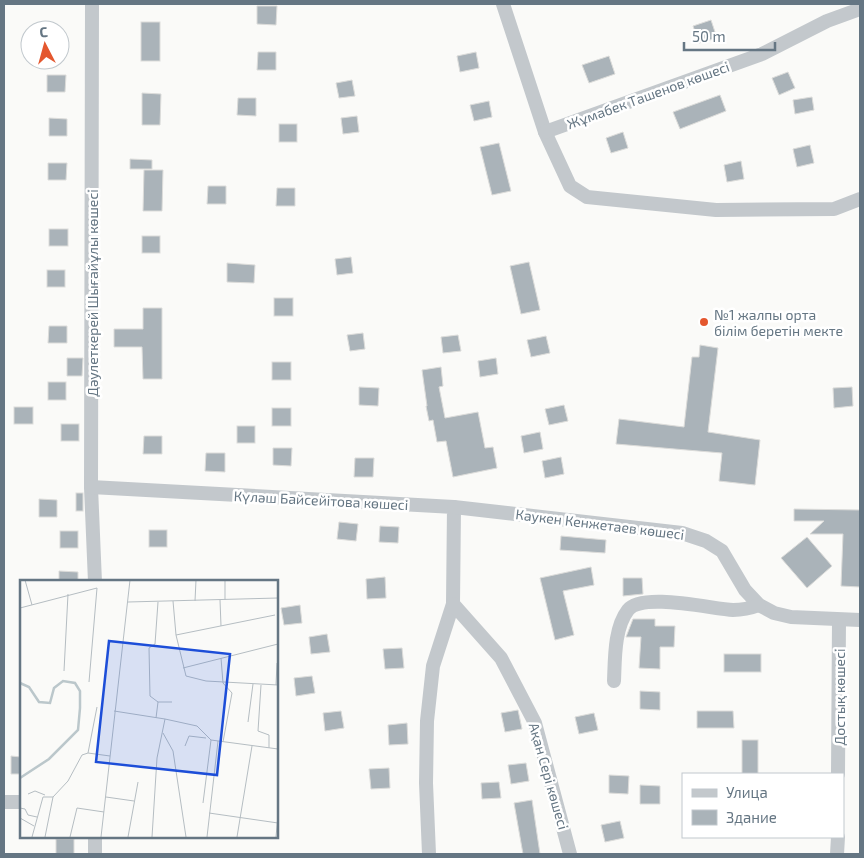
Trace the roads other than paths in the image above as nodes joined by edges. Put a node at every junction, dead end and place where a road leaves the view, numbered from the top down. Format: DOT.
graph roads {
  1 [pos="92,4"];
  2 [pos="503,4"];
  3 [pos="860,9"];
  4 [pos="545,132"];
  5 [pos="860,199"];
  6 [pos="92,487"];
  7 [pos="454,507"];
  8 [pos="95,580"];
  9 [pos="453,604"];
  10 [pos="759,605"];
  11 [pos="840,620"];
  12 [pos="860,620"];
  13 [pos="614,681"];
  14 [pos="838,773"];
  15 [pos="4,802"];
  16 [pos="20,802"];
  17 [pos="95,838"];
  18 [pos="838,838"];
  19 [pos="95,854"];
  20 [pos="429,854"];
  21 [pos="570,854"];
  22 [pos="838,854"];
  1 -- 6 [label="street, Дәулеткерей Шығайұлы көшесі"];
  2 -- 4 [label="street"];
  3 -- 4 [label="street, Жұмабек Ташенов көшесі"];
  4 -- 5 [label="street"];
  6 -- 7 [label="street, Күләш Байсейітова көшесі"];
  6 -- 8 [label="street, Дәулеткерей Шығайұлы көшесі"];
  7 -- 9 [label="street"];
  7 -- 10 [label="street, Каукен Кенжетаев көшесі"];
  9 -- 20 [label="street"];
  9 -- 21 [label="street, Ақан Сері көшесі"];
  10 -- 11 [label="street, Каукен Кенжетаев көшесі"];
  10 -- 13 [label="street"];
  11 -- 12 [label="street, Каукен Кенжетаев көшесі"];
  11 -- 14 [label="street, Достық көшесі"];
  15 -- 16 [label="street"];
  17 -- 19 [label="street"];
  18 -- 22 [label="street"];
}
